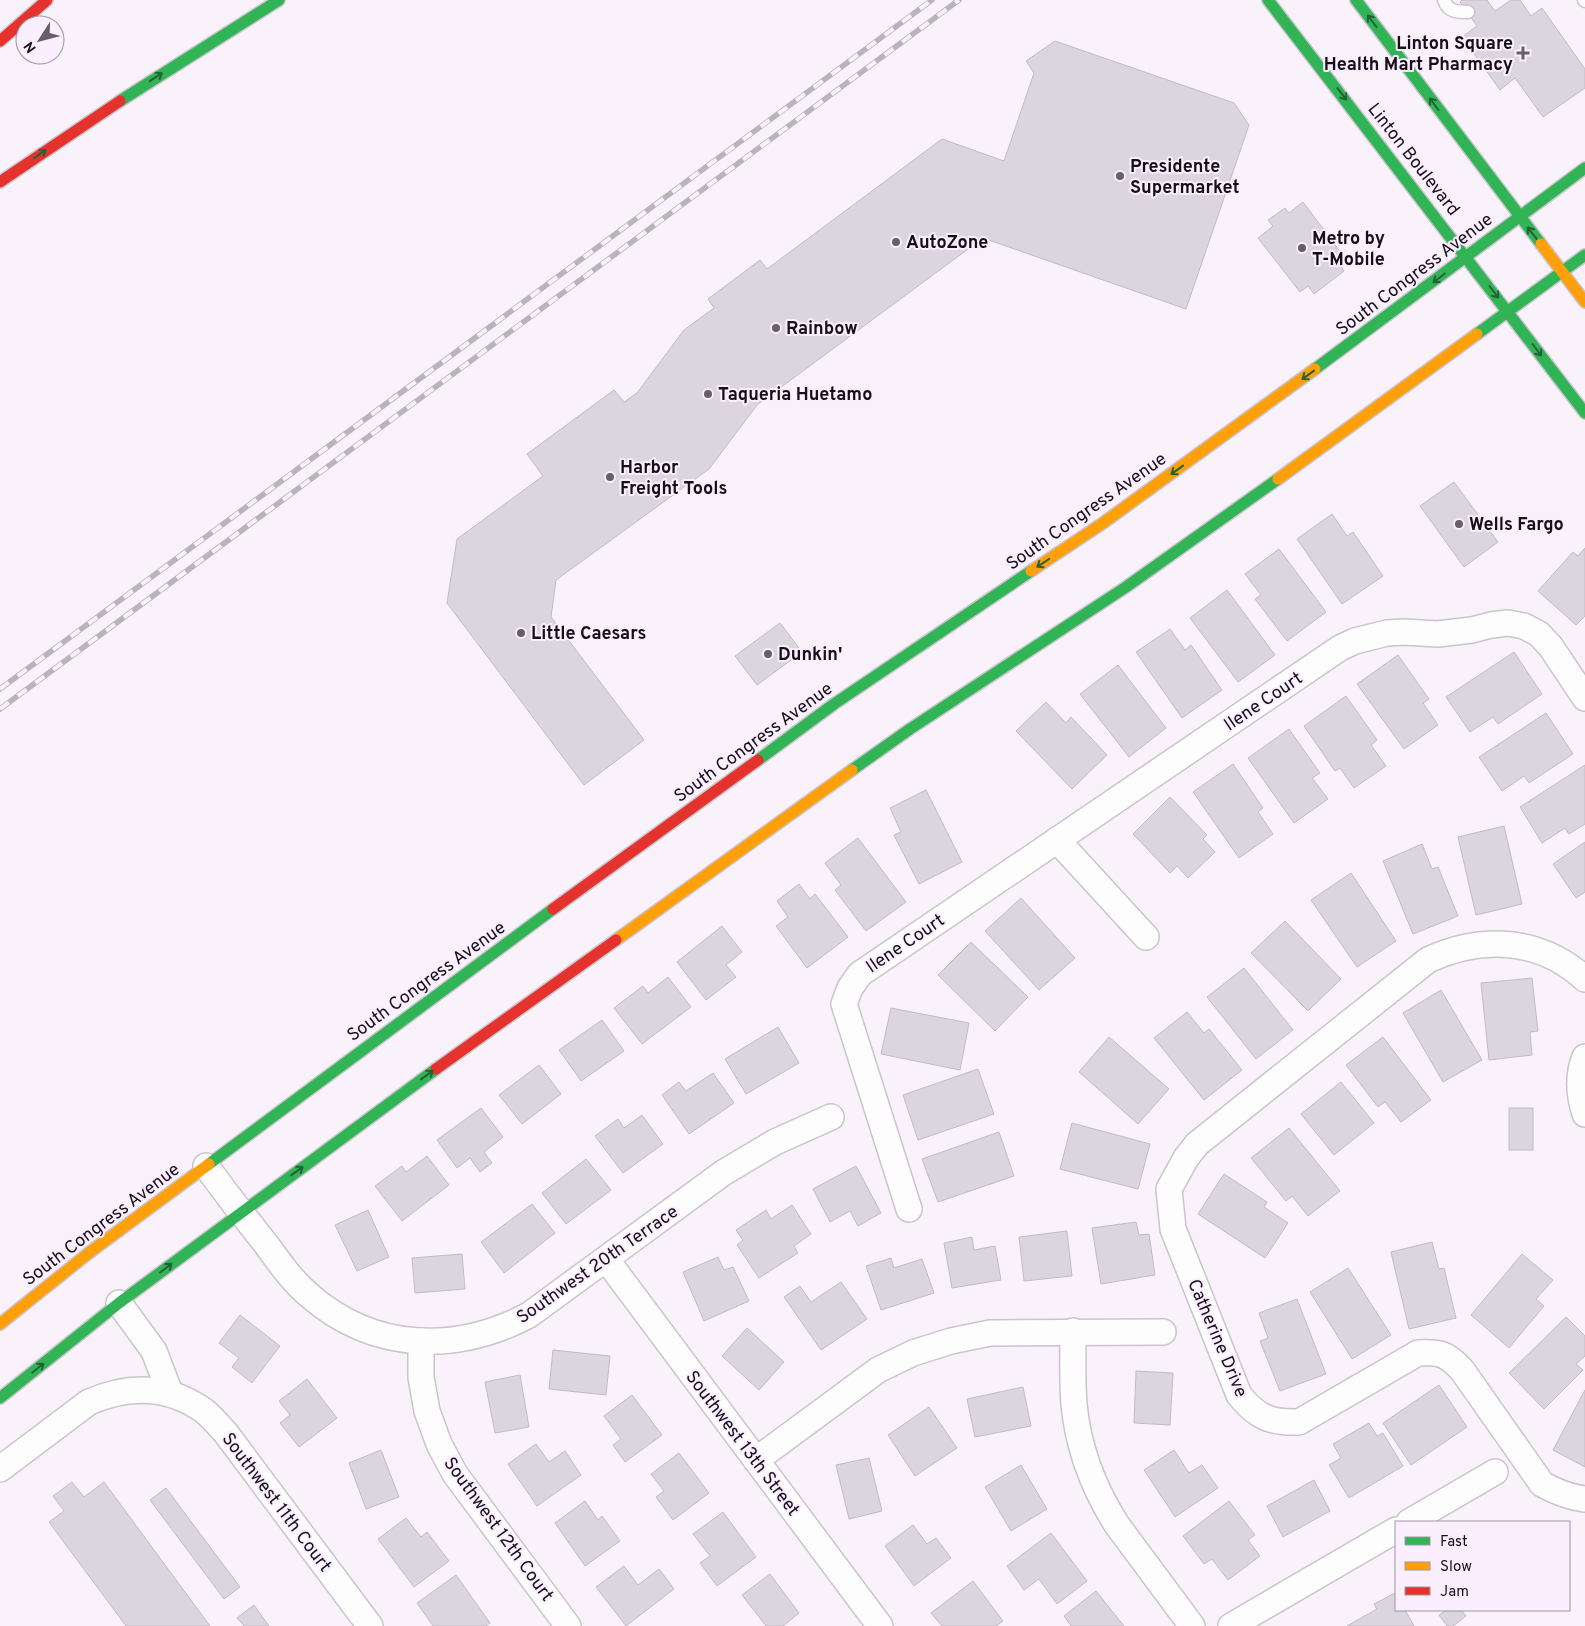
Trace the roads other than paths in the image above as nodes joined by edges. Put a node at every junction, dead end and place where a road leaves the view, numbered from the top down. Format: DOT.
graph roads {
  1 [pos="47,0"];
  2 [pos="279,0"];
  3 [pos="1268,0"];
  4 [pos="1356,0"];
  5 [pos="1444,0"];
  6 [pos="1468,12"];
  7 [pos="0,41"];
  8 [pos="1585,168"];
  9 [pos="0,182"];
  10 [pos="1520,217"];
  11 [pos="1585,255"];
  12 [pos="1467,257"];
  13 [pos="1562,272"];
  14 [pos="1585,302"];
  15 [pos="1508,311"];
  16 [pos="1585,413"];
  17 [pos="1585,698"];
  18 [pos="1057,840"];
  19 [pos="1146,937"];
  20 [pos="1585,979"];
  21 [pos="1585,1057"];
  22 [pos="1585,1114"];
  23 [pos="831,1117"];
  24 [pos="206,1166"];
  25 [pos="909,1209"];
  26 [pos="240,1212"];
  27 [pos="606,1260"];
  28 [pos="120,1303"];
  29 [pos="0,1324"];
  30 [pos="1073,1331"];
  31 [pos="1163,1332"];
  32 [pos="421,1342"];
  33 [pos="170,1393"];
  34 [pos="0,1398"];
  35 [pos="756,1460"];
  36 [pos="0,1469"];
  37 [pos="1495,1472"];
  38 [pos="1585,1500"];
  39 [pos="1412,1521"];
  40 [pos="1395,1531"];
  41 [pos="370,1626"];
  42 [pos="568,1626"];
  43 [pos="880,1626"];
  44 [pos="1192,1626"];
  45 [pos="1231,1626"];
  1 -- 7 [label="main road"];
  9 -- 2 [label="main road, one-way"];
  3 -- 12 [label="main road, Linton Boulevard, one-way"];
  10 -- 4 [label="main road, one-way"];
  5 -- 6 [label="lane"];
  8 -- 10 [label="main road, South Congress Avenue"];
  10 -- 12 [label="main road, South Congress Avenue"];
  13 -- 10 [label="main road, one-way"];
  11 -- 13 [label="main road"];
  12 -- 15 [label="main road, Linton Boulevard, one-way"];
  12 -- 24 [label="main road, South Congress Avenue, one-way"];
  13 -- 14 [label="main road"];
  13 -- 15 [label="main road"];
  15 -- 16 [label="main road, Linton Boulevard, one-way"];
  26 -- 15 [label="main road, one-way"];
  17 -- 18 [label="street, Ilene Court"];
  18 -- 19 [label="street"];
  18 -- 25 [label="street, Ilene Court"];
  20 -- 38 [label="street, Catherine Drive"];
  21 -- 22 [label="street"];
  23 -- 27 [label="street, Southwest 20th Terrace"];
  24 -- 26 [label="street, Southwest 20th Terrace"];
  24 -- 29 [label="main road, South Congress Avenue"];
  28 -- 26 [label="main road, one-way"];
  26 -- 32 [label="street, Southwest 20th Terrace"];
  27 -- 32 [label="street, Southwest 20th Terrace"];
  27 -- 35 [label="street, Southwest 13th Street"];
  28 -- 33 [label="street"];
  34 -- 28 [label="main road, one-way"];
  30 -- 31 [label="street"];
  30 -- 35 [label="street"];
  30 -- 44 [label="street"];
  32 -- 42 [label="street, Southwest 12th Court"];
  33 -- 36 [label="street"];
  33 -- 41 [label="street, Southwest 11th Court"];
  35 -- 43 [label="street, Southwest 13th Street"];
  37 -- 39 [label="street"];
  40 -- 45 [label="street"];
}
